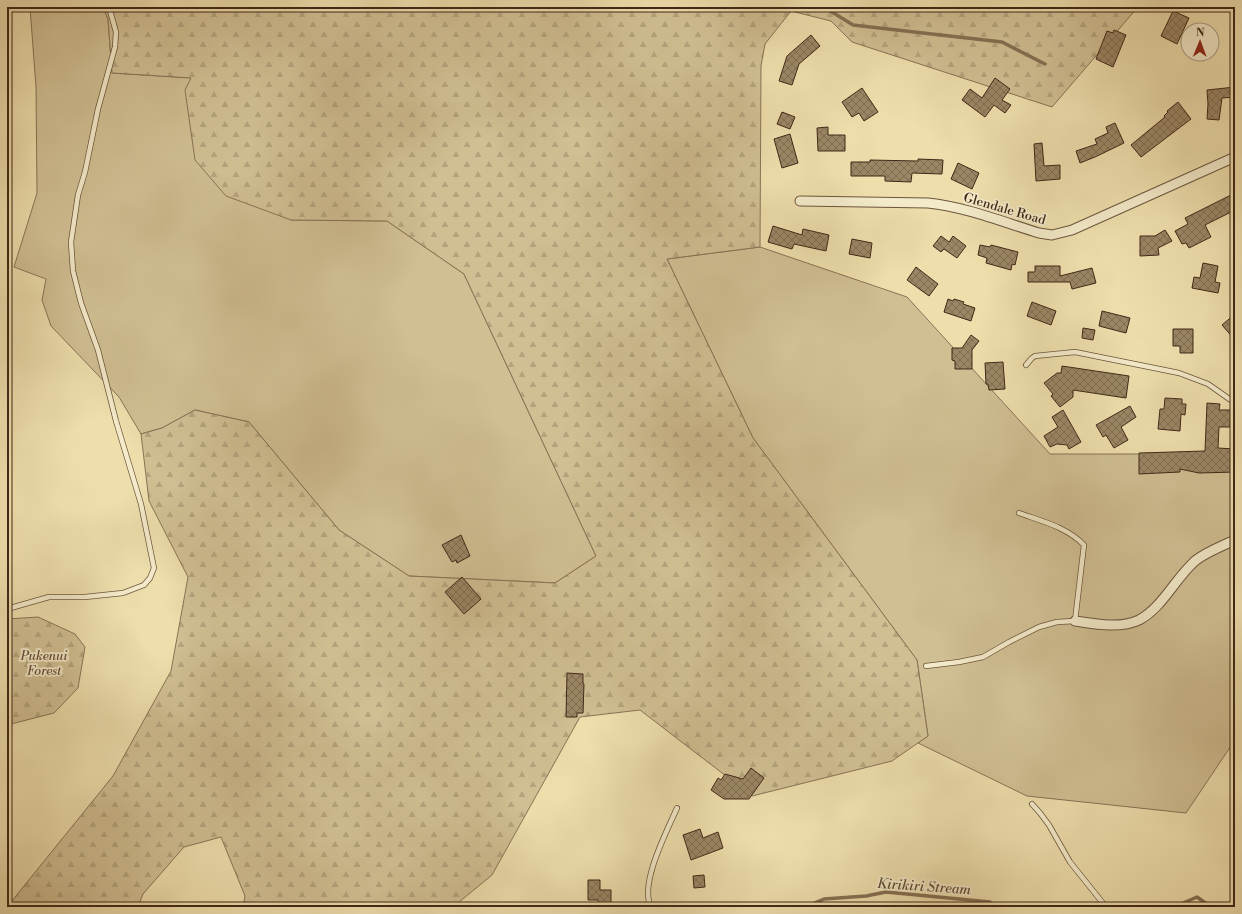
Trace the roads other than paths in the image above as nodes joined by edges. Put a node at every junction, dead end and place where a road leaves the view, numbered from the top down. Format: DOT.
graph roads {
  1 [pos="109,7"];
  2 [pos="1235,157"];
  3 [pos="800,201"];
  4 [pos="1026,365"];
  5 [pos="1235,403"];
  6 [pos="1019,513"];
  7 [pos="1235,540"];
  8 [pos="7,609"];
  9 [pos="1075,621"];
  10 [pos="926,666"];
  11 [pos="1032,804"];
  12 [pos="677,808"];
  13 [pos="651,907"];
  14 [pos="1106,907"];
  1 -- 8 [label="lane"];
  2 -- 3 [label="street, Glendale Road"];
  4 -- 5 [label="lane"];
  6 -- 9 [label="lane"];
  7 -- 9 [label="street"];
  9 -- 10 [label="lane"];
  11 -- 14 [label="lane"];
  12 -- 13 [label="lane"];
}
